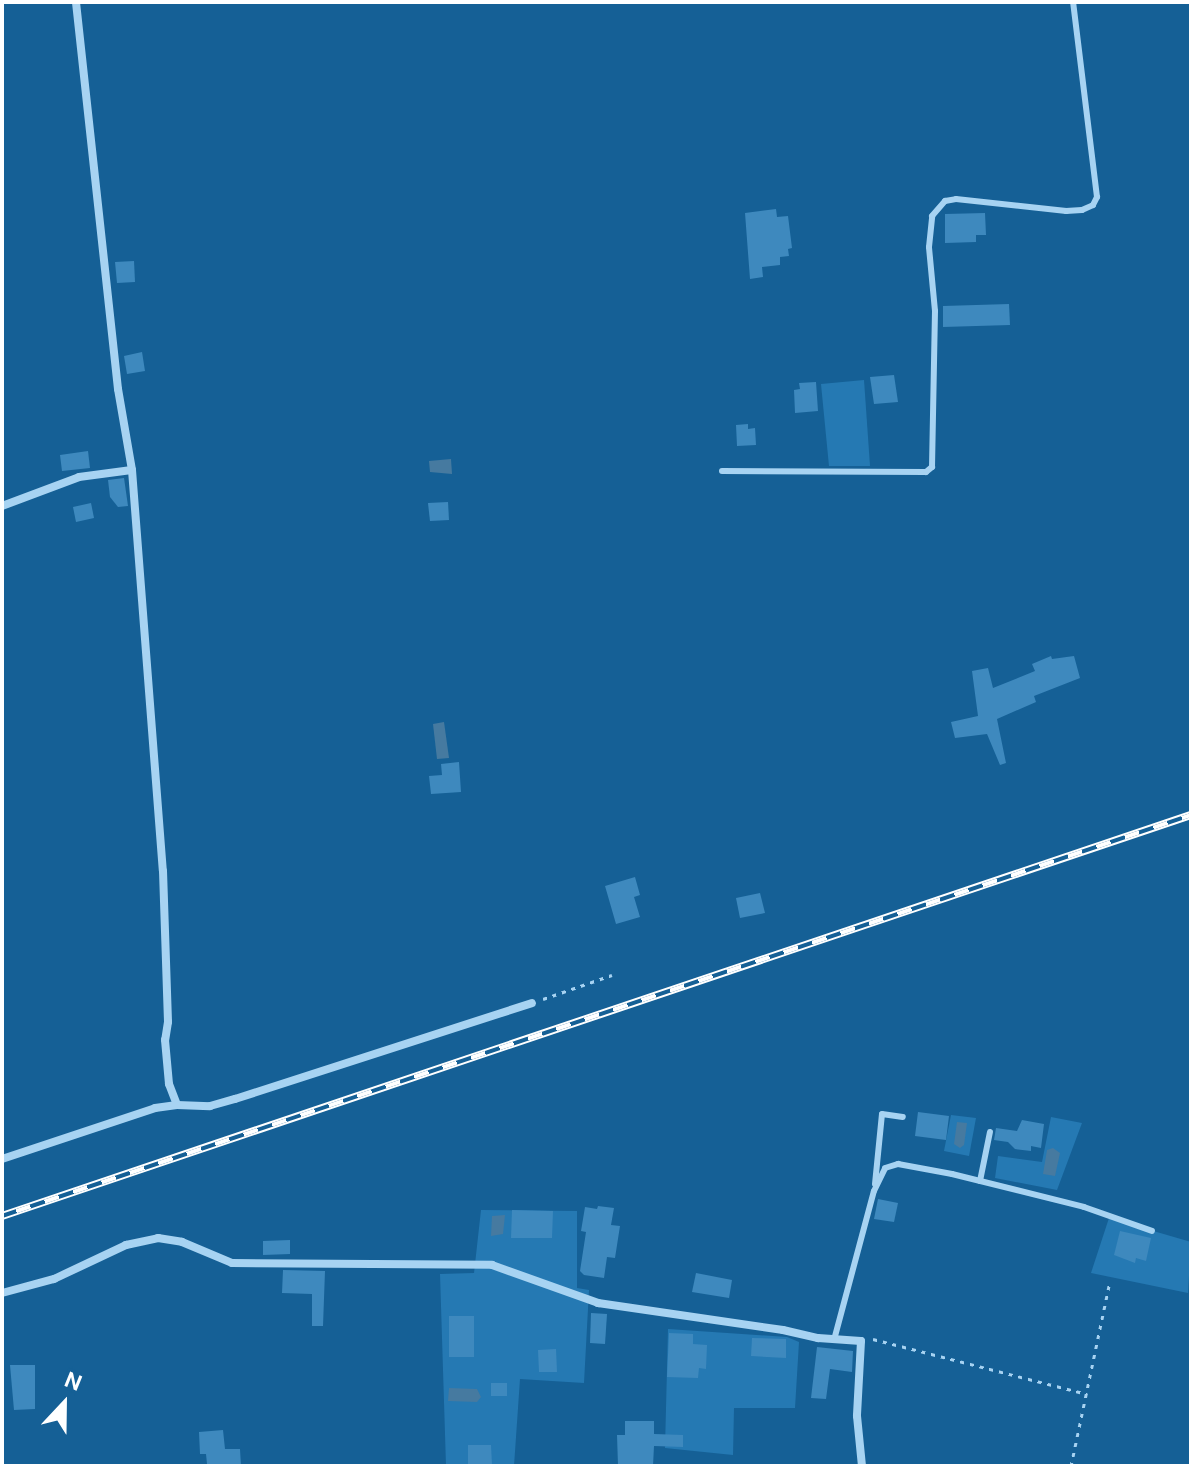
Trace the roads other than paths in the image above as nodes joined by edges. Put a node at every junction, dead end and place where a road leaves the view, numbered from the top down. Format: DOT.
graph roads {
  1 [pos="76,2"];
  2 [pos="1073,2"];
  3 [pos="132,470"];
  4 [pos="722,471"];
  5 [pos="2,506"];
  6 [pos="532,1003"];
  7 [pos="177,1105"];
  8 [pos="903,1117"];
  9 [pos="990,1132"];
  10 [pos="2,1159"];
  11 [pos="980,1181"];
  12 [pos="874,1191"];
  13 [pos="1152,1231"];
  14 [pos="2,1293"];
  15 [pos="834,1340"];
  16 [pos="862,1466"];
  1 -- 3 [label="street"];
  2 -- 4 [label="lane"];
  3 -- 5 [label="street"];
  3 -- 7 [label="street"];
  6 -- 7 [label="street"];
  7 -- 10 [label="street"];
  8 -- 12 [label="lane"];
  9 -- 11 [label="lane"];
  11 -- 12 [label="lane"];
  11 -- 13 [label="lane"];
  12 -- 15 [label="lane"];
  14 -- 15 [label="street"];
  15 -- 16 [label="street"];
}
